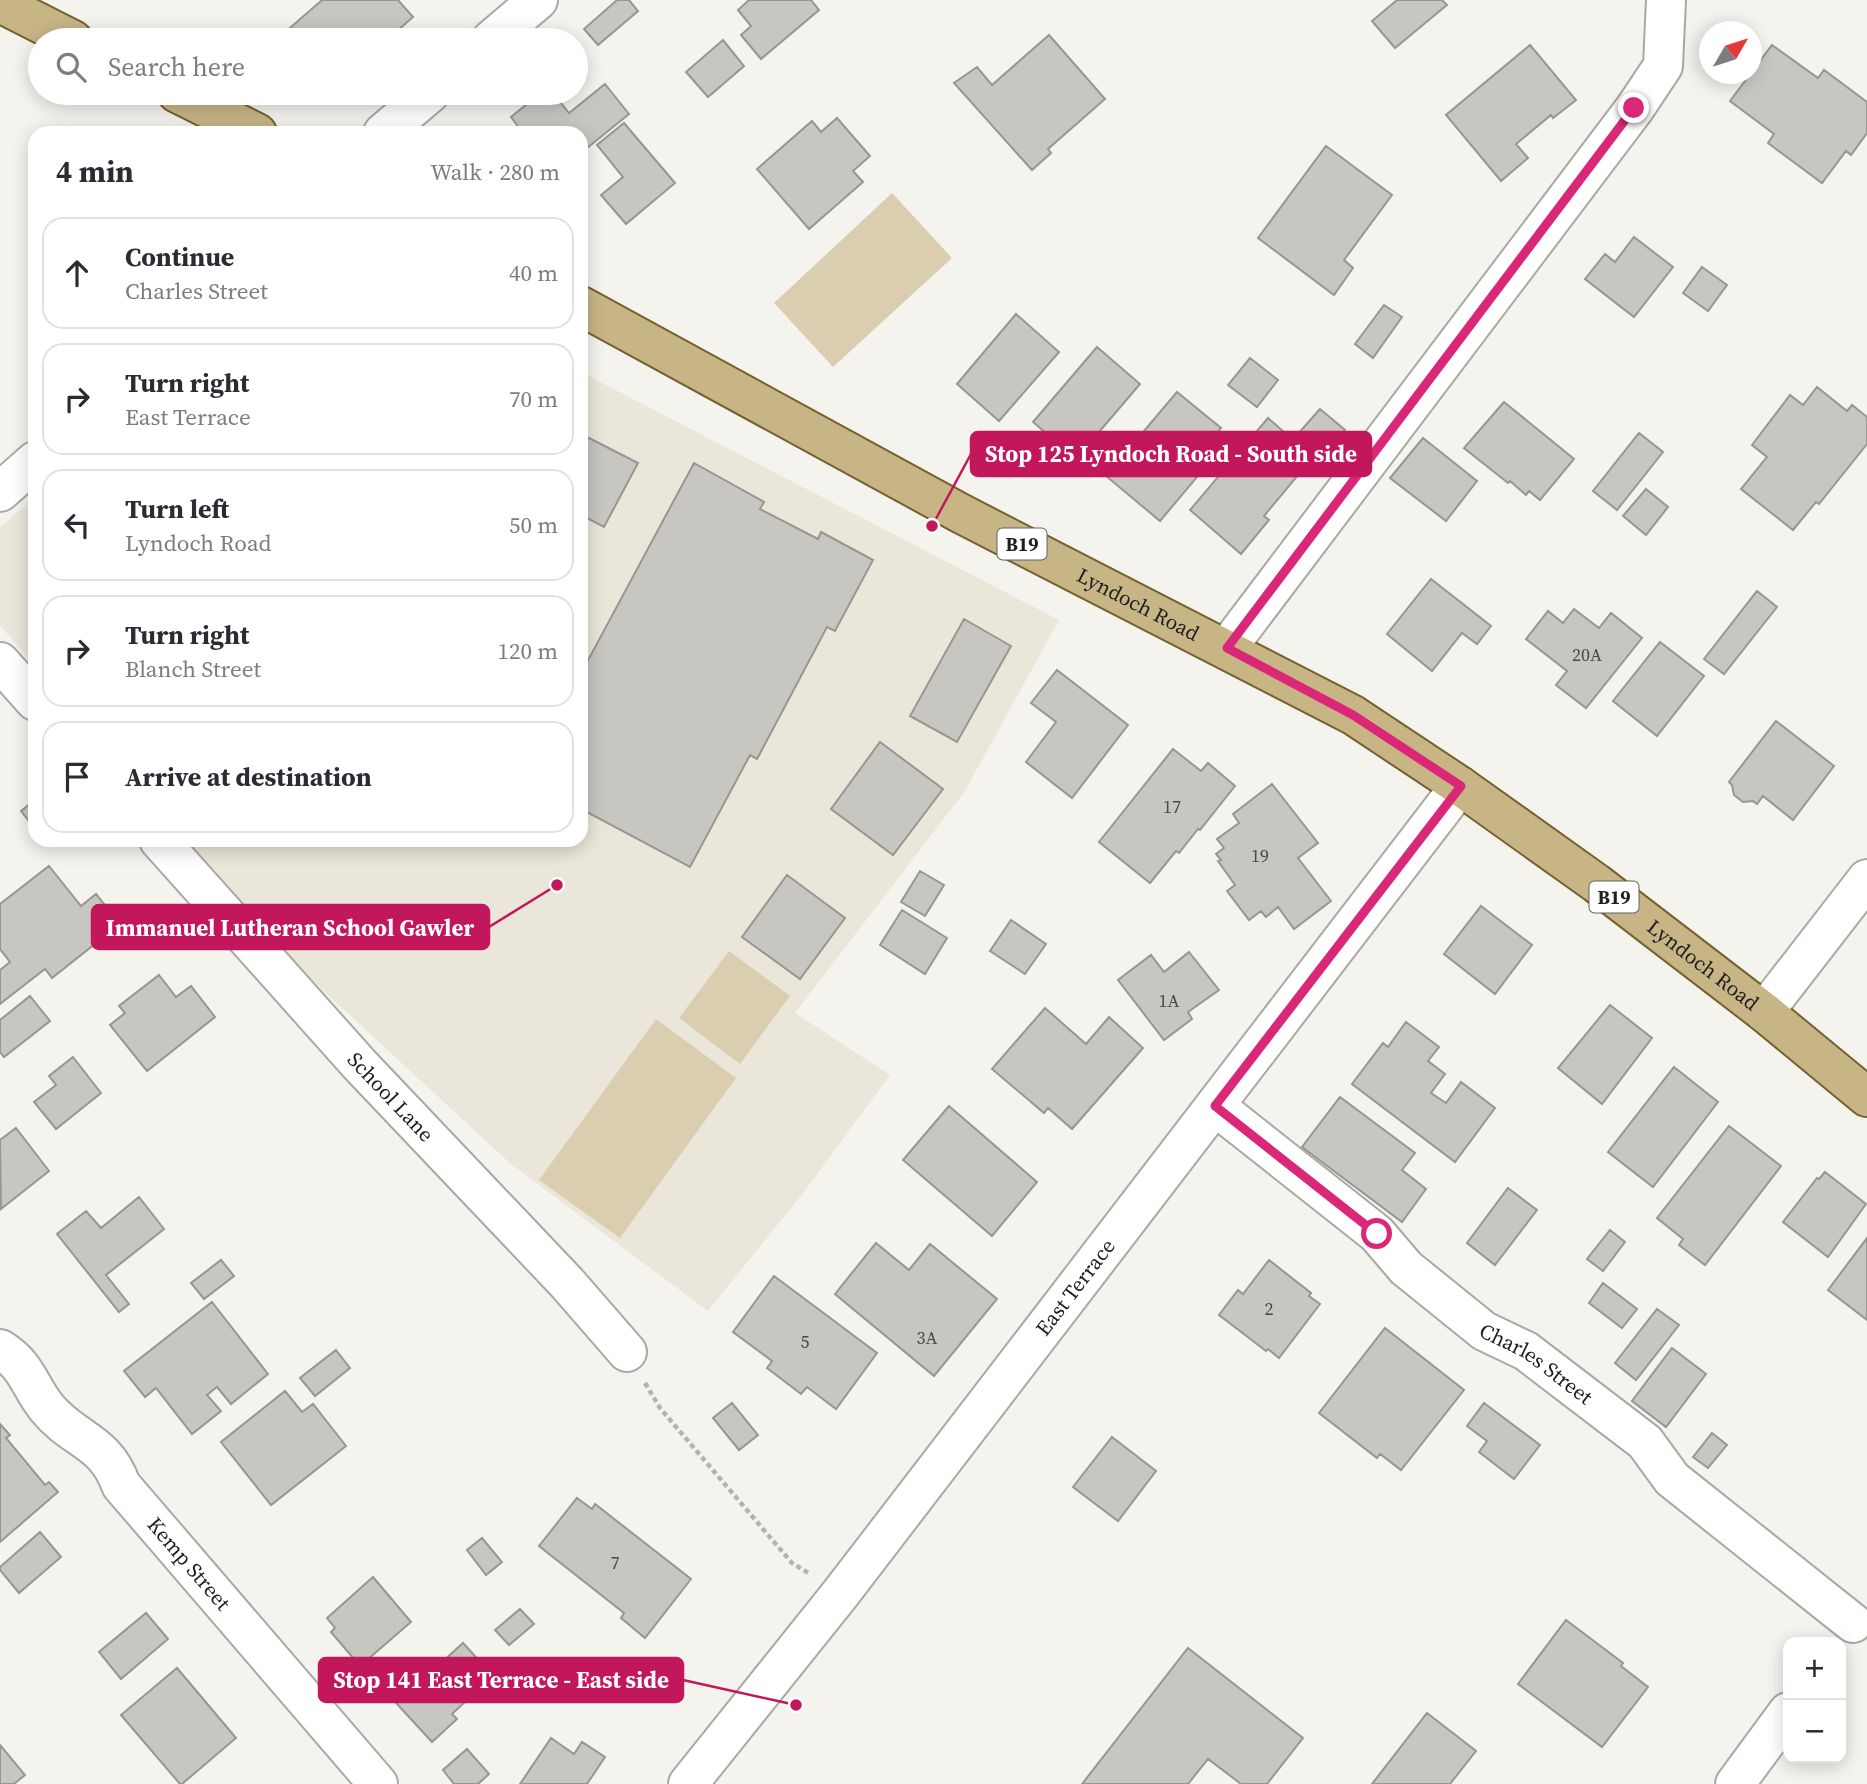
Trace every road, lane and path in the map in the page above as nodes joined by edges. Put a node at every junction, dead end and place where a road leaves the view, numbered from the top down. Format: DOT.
graph roads {
  1 [pos="538,0"];
  2 [pos="1666,0"];
  3 [pos="0,3"];
  4 [pos="50,28"];
  5 [pos="505,28"];
  6 [pos="201,105"];
  7 [pos="416,105"];
  8 [pos="243,126"];
  9 [pos="391,126"];
  10 [pos="588,310"];
  11 [pos="28,467"];
  12 [pos="0,492"];
  13 [pos="1227,648"];
  14 [pos="0,662"];
  15 [pos="28,693"];
  16 [pos="1461,786"];
  17 [pos="165,847"];
  18 [pos="1867,879"];
  19 [pos="1765,1012"];
  20 [pos="1867,1097"];
  21 [pos="1215,1106"];
  22 [pos="0,1349"];
  23 [pos="627,1352"];
  24 [pos="841,1593"];
  25 [pos="1853,1623"];
  26 [pos="1783,1719"];
  27 [pos="378,1784"];
  28 [pos="688,1784"];
  29 [pos="1735,1784"];
  1 -- 5 [label="street"];
  2 -- 13 [label="street"];
  3 -- 4 [label="main road"];
  6 -- 8 [label="main road"];
  7 -- 9 [label="street"];
  10 -- 13 [label="main road, Lyndoch Road / B19"];
  11 -- 12 [label="street"];
  13 -- 16 [label="main road, Lyndoch Road / B19"];
  14 -- 15 [label="street"];
  16 -- 19 [label="main road, Lyndoch Road / B19"];
  16 -- 21 [label="street, East Terrace"];
  17 -- 23 [label="street, School Lane"];
  18 -- 19 [label="street"];
  19 -- 20 [label="main road, Lyndoch Road / B19"];
  21 -- 24 [label="street, East Terrace"];
  21 -- 25 [label="street, Charles Street"];
  22 -- 27 [label="street, Kemp Street"];
  23 -- 24 [label="path"];
  24 -- 28 [label="street, East Terrace"];
  26 -- 29 [label="street"];
}
